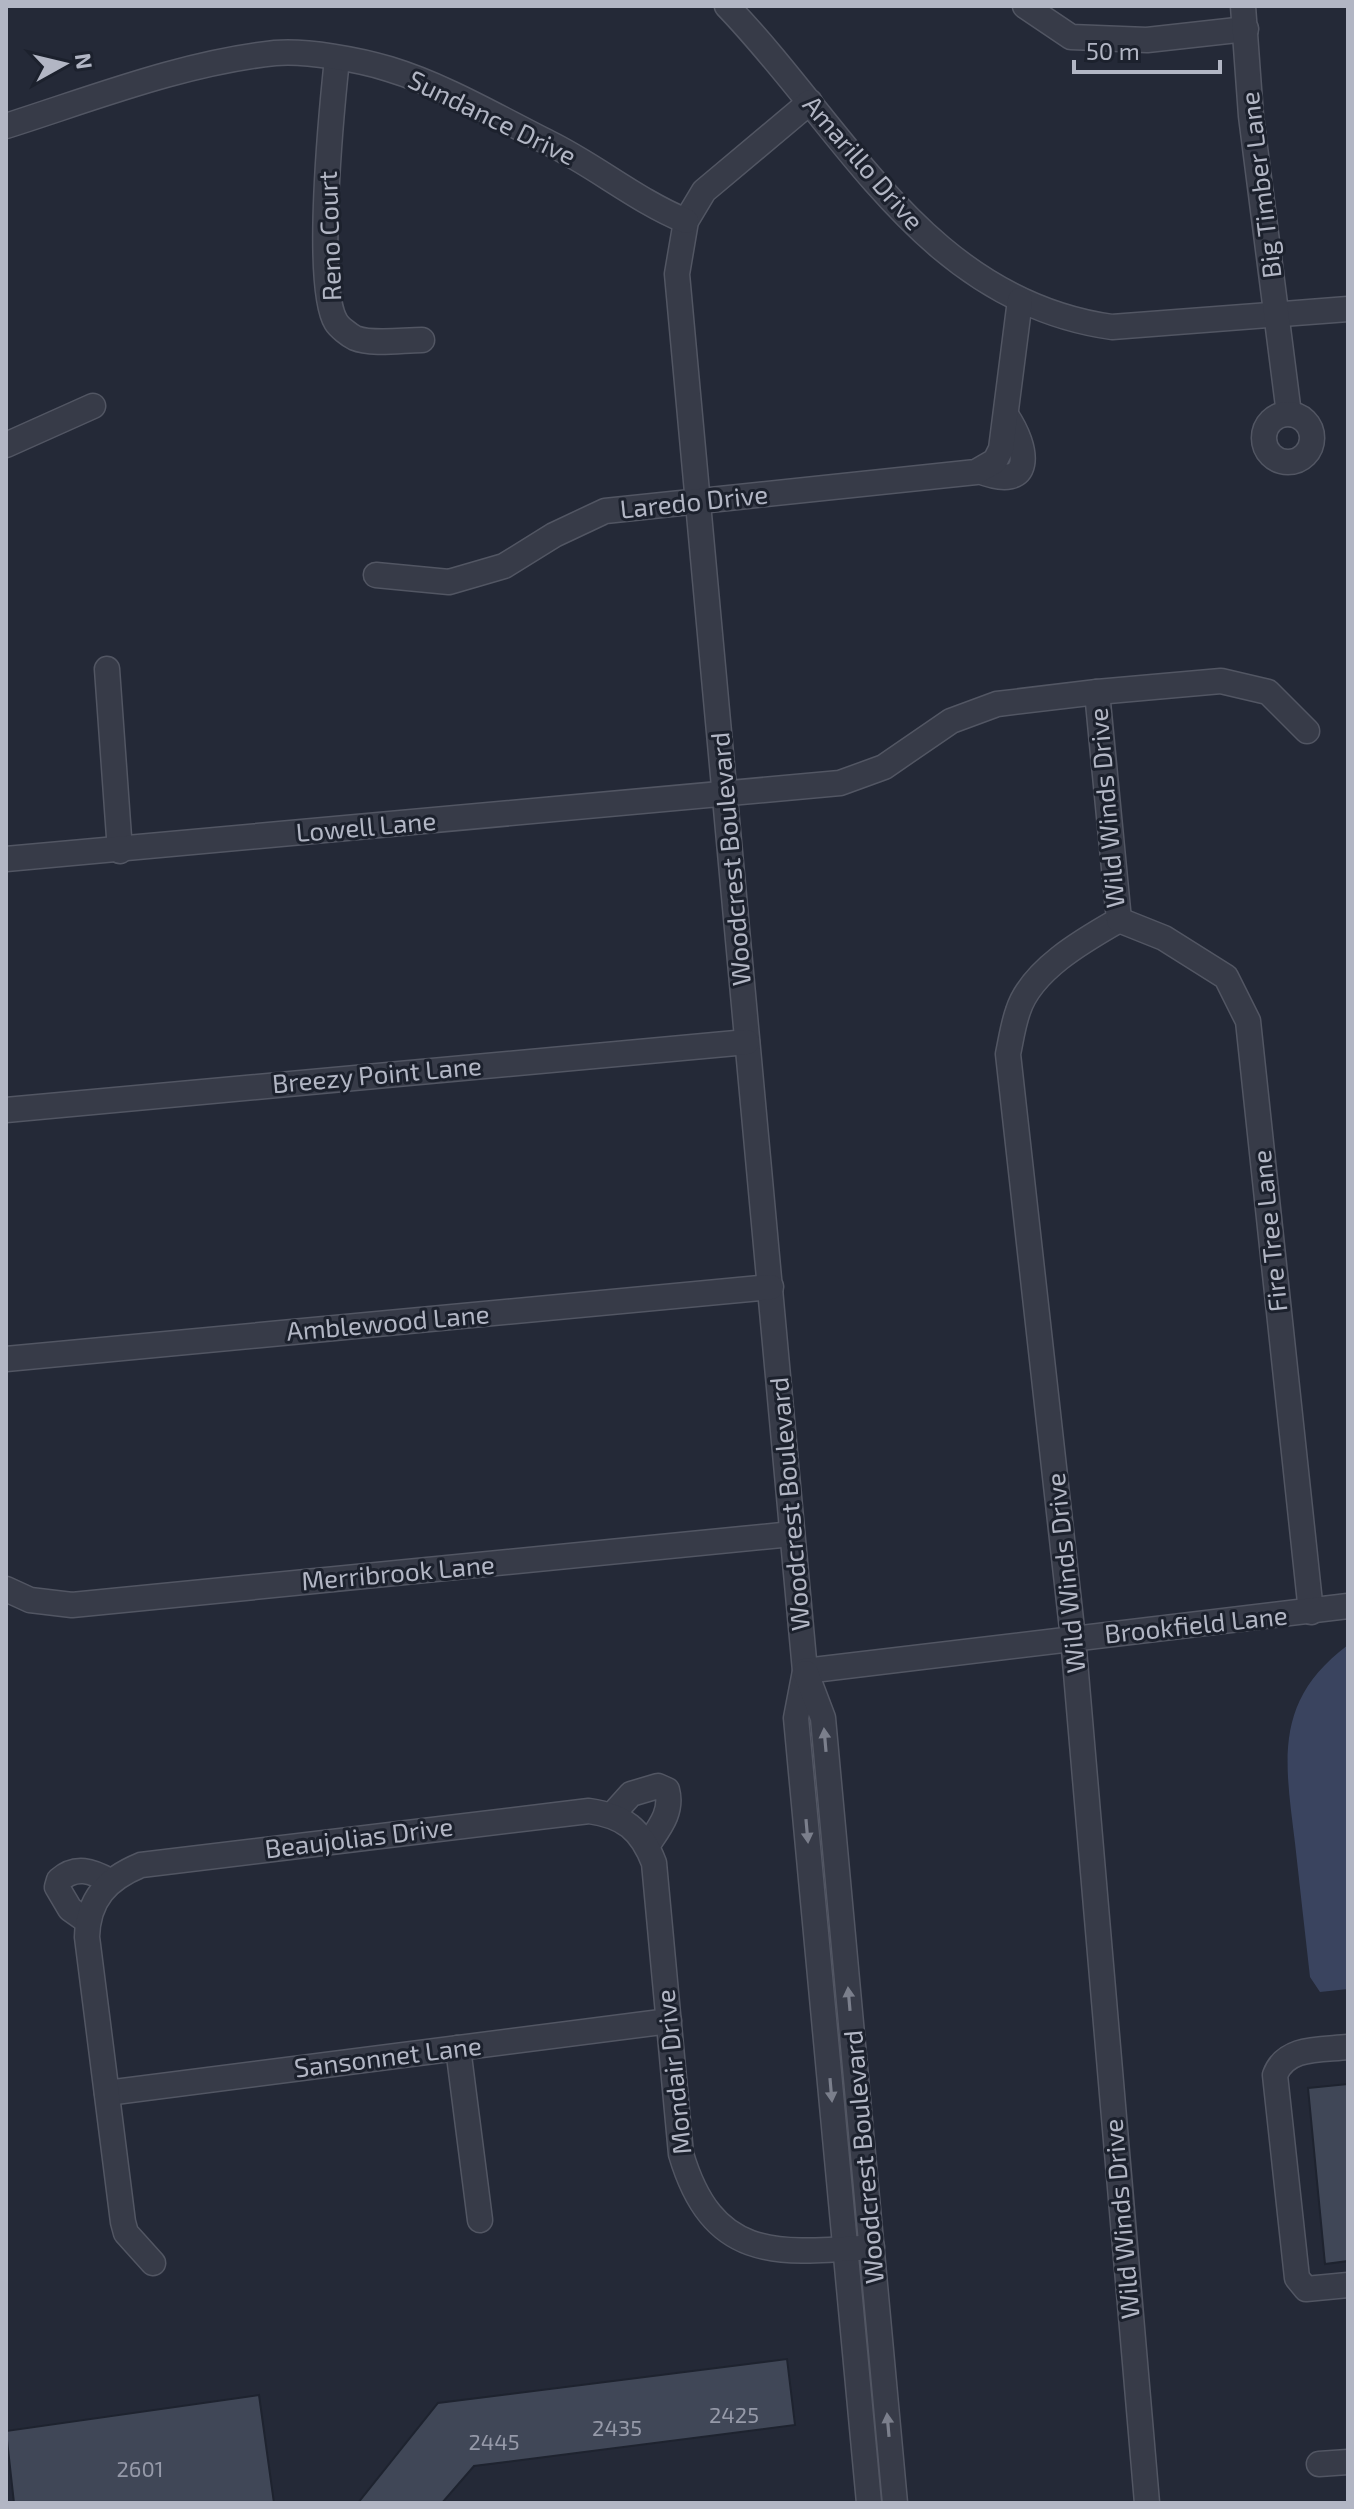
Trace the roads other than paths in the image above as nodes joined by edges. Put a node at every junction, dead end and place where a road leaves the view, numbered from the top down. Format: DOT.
graph roads {
  1 [pos="727,6"];
  2 [pos="1025,6"];
  3 [pos="1245,18"];
  4 [pos="337,59"];
  5 [pos="810,102"];
  6 [pos="6,126"];
  7 [pos="686,221"];
  8 [pos="1020,300"];
  9 [pos="1348,309"];
  10 [pos="1276,316"];
  11 [pos="422,340"];
  12 [pos="93,406"];
  13 [pos="1289,414"];
  14 [pos="6,445"];
  15 [pos="698,501"];
  16 [pos="376,575"];
  17 [pos="107,669"];
  18 [pos="1097,692"];
  19 [pos="1307,731"];
  20 [pos="726,794"];
  21 [pos="120,851"];
  22 [pos="6,859"];
  23 [pos="1119,920"];
  24 [pos="747,1042"];
  25 [pos="6,1110"];
  26 [pos="771,1287"];
  27 [pos="6,1359"];
  28 [pos="792,1534"];
  29 [pos="6,1589"];
  30 [pos="1348,1606"];
  31 [pos="1311,1612"];
  32 [pos="1073,1638"];
  33 [pos="805,1671"];
  34 [pos="613,1814"];
  35 [pos="647,1846"];
  36 [pos="110,1881"];
  37 [pos="87,1921"];
  38 [pos="669,2021"];
  39 [pos="1348,2047"];
  40 [pos="458,2048"];
  41 [pos="107,2093"];
  42 [pos="480,2220"];
  43 [pos="872,2247"];
  44 [pos="845,2249"];
  45 [pos="153,2263"];
  46 [pos="1348,2285"];
  47 [pos="1348,2462"];
  48 [pos="1319,2464"];
  49 [pos="869,2503"];
  50 [pos="895,2503"];
  51 [pos="1147,2503"];
  1 -- 5 [label="street, Amarillo Drive"];
  2 -- 3 [label="street"];
  3 -- 10 [label="street, Big Timber Lane"];
  4 -- 6 [label="street, Sundance Drive"];
  4 -- 7 [label="street, Sundance Drive"];
  4 -- 11 [label="street, Reno Court"];
  5 -- 7 [label="street, Woodcrest Boulevard"];
  5 -- 8 [label="street, Amarillo Drive"];
  7 -- 15 [label="street, Woodcrest Boulevard"];
  8 -- 10 [label="street, Amarillo Drive"];
  8 -- 15 [label="street, Laredo Drive"];
  9 -- 10 [label="street, Amarillo Drive"];
  10 -- 13 [label="street, Big Timber Lane"];
  12 -- 14 [label="street"];
  15 -- 16 [label="street, Laredo Drive"];
  15 -- 20 [label="street, Woodcrest Boulevard"];
  17 -- 21 [label="street"];
  18 -- 19 [label="street, Lowell Lane"];
  18 -- 20 [label="street, Lowell Lane"];
  18 -- 23 [label="street, Wild Winds Drive"];
  20 -- 21 [label="street, Lowell Lane"];
  20 -- 24 [label="street, Woodcrest Boulevard"];
  21 -- 22 [label="street, Lowell Lane"];
  23 -- 31 [label="street, Fire Tree Lane"];
  23 -- 32 [label="street, Wild Winds Drive"];
  24 -- 25 [label="street, Breezy Point Lane"];
  24 -- 26 [label="street, Woodcrest Boulevard"];
  26 -- 27 [label="street, Amblewood Lane"];
  26 -- 28 [label="street, Woodcrest Boulevard"];
  28 -- 29 [label="street, Merribrook Lane"];
  28 -- 33 [label="street, Woodcrest Boulevard"];
  30 -- 31 [label="street, Brookfield Lane"];
  31 -- 32 [label="street, Brookfield Lane"];
  32 -- 33 [label="street, Brookfield Lane"];
  32 -- 51 [label="street, Wild Winds Drive"];
  43 -- 33 [label="street, Woodcrest Boulevard, one-way"];
  33 -- 44 [label="street, Woodcrest Boulevard, one-way"];
  34 -- 35 [label="street"];
  34 -- 35 [label="street"];
  34 -- 36 [label="street, Beaujolias Drive"];
  35 -- 38 [label="street, Mondair Drive"];
  36 -- 37 [label="street"];
  36 -- 37 [label="street"];
  37 -- 41 [label="street"];
  38 -- 40 [label="street, Sansonnet Lane"];
  38 -- 44 [label="street, Mondair Drive"];
  39 -- 46 [label="street"];
  40 -- 41 [label="street, Sansonnet Lane"];
  40 -- 42 [label="street"];
  41 -- 45 [label="street"];
  43 -- 44 [label="street, Mondair Drive"];
  50 -- 43 [label="street, Woodcrest Boulevard, one-way"];
  44 -- 49 [label="street, Woodcrest Boulevard"];
  47 -- 48 [label="street"];
}
